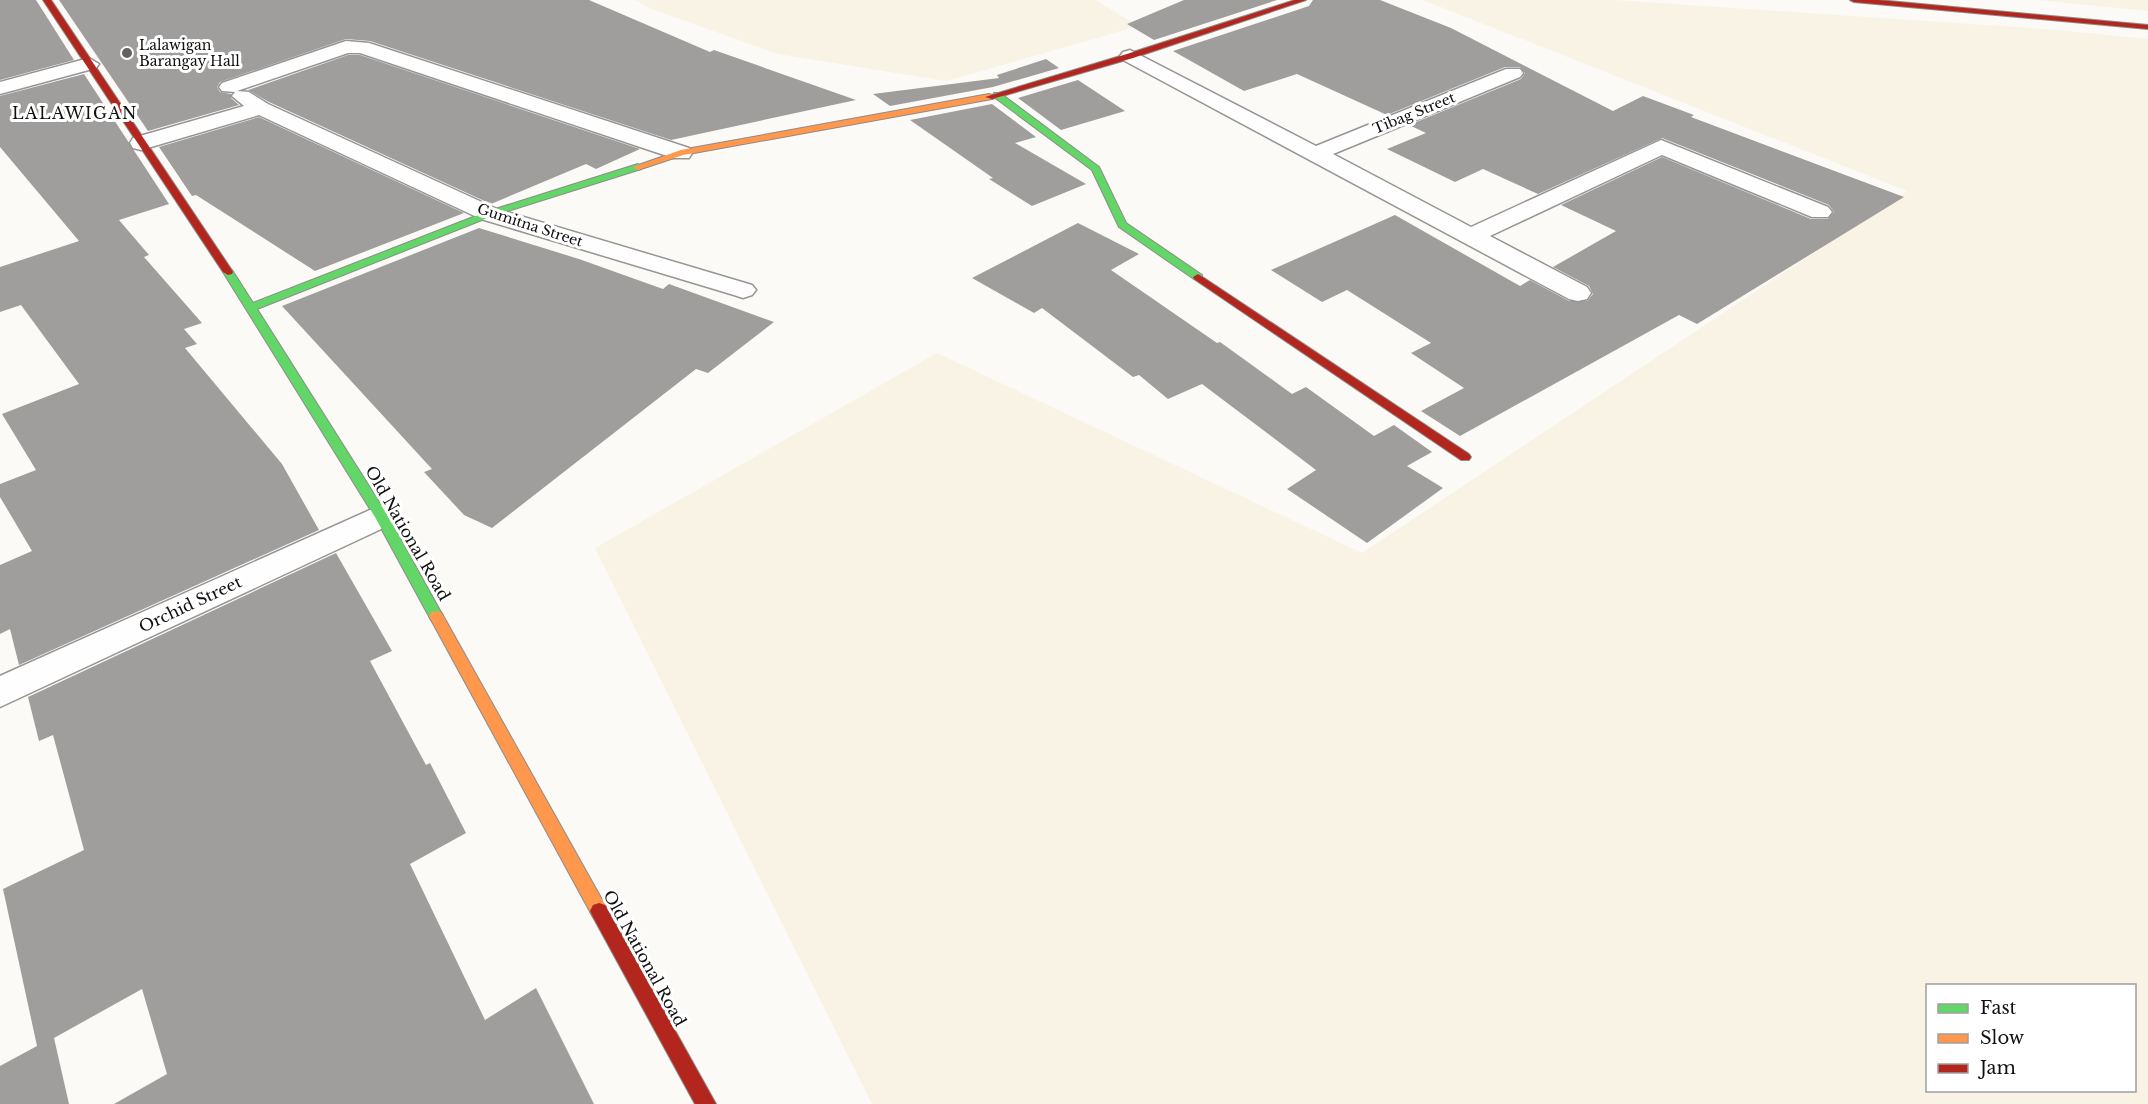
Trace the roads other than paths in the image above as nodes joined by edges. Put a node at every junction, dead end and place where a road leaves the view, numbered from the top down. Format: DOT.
graph roads {
  1 [pos="47,0"];
  2 [pos="1302,0"];
  3 [pos="1854,0"];
  4 [pos="2148,27"];
  5 [pos="1130,56"];
  6 [pos="89,64"];
  7 [pos="1513,73"];
  8 [pos="0,88"];
  9 [pos="997,95"];
  10 [pos="261,108"];
  11 [pos="141,143"];
  12 [pos="681,153"];
  13 [pos="1315,154"];
  14 [pos="1820,212"];
  15 [pos="489,214"];
  16 [pos="1471,236"];
  17 [pos="743,290"];
  18 [pos="1578,293"];
  19 [pos="252,307"];
  20 [pos="1465,457"];
  21 [pos="381,516"];
  22 [pos="0,692"];
  23 [pos="706,1104"];
  1 -- 6 [label="street, Old National Road"];
  2 -- 5 [label="street"];
  3 -- 4 [label="street"];
  5 -- 9 [label="street"];
  5 -- 13 [label="street"];
  6 -- 8 [label="street"];
  6 -- 11 [label="street, Old National Road"];
  7 -- 13 [label="street, Tibag Street"];
  9 -- 12 [label="street"];
  9 -- 20 [label="street"];
  10 -- 11 [label="street"];
  10 -- 12 [label="street, Gumitna Street"];
  10 -- 15 [label="street, Gumitna Street"];
  11 -- 19 [label="street, Old National Road"];
  12 -- 15 [label="street"];
  13 -- 16 [label="street"];
  14 -- 16 [label="street"];
  15 -- 17 [label="street, Gumitna Street"];
  15 -- 19 [label="street"];
  16 -- 18 [label="street"];
  19 -- 21 [label="street, Old National Road"];
  21 -- 22 [label="street, Orchid Street"];
  21 -- 23 [label="street, Old National Road"];
}
